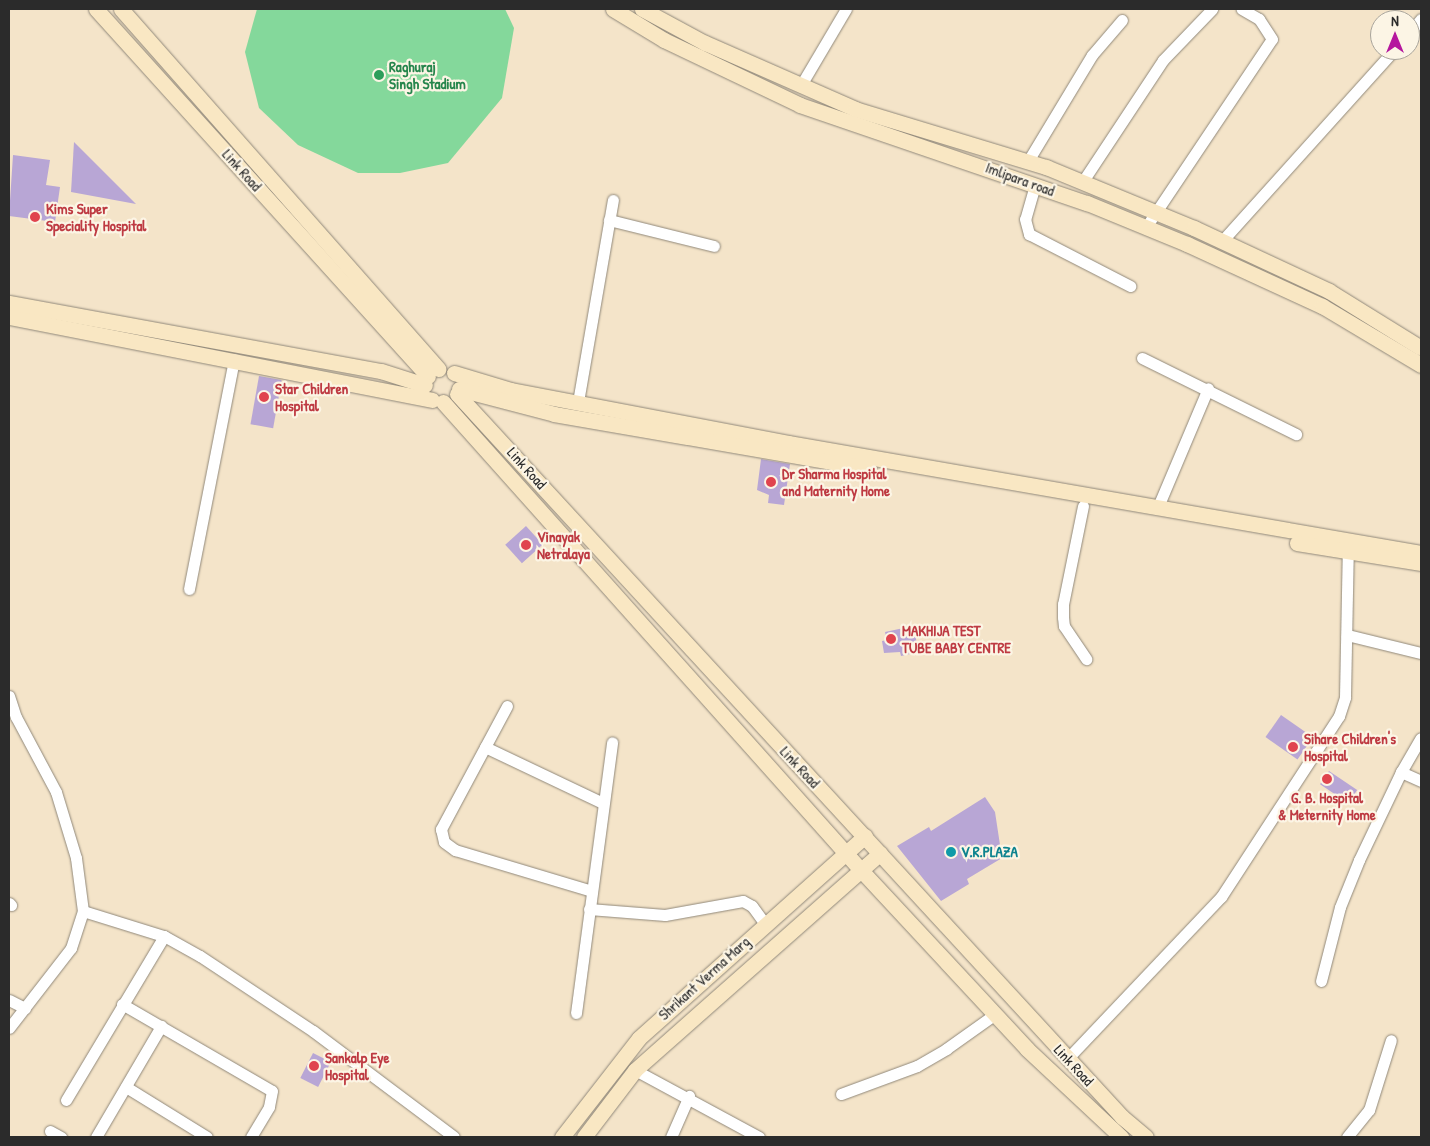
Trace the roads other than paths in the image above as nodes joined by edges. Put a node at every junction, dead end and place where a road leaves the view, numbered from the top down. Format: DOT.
graph roads {
  1 [pos="96,9"];
  2 [pos="121,9"];
  3 [pos="613,9"];
  4 [pos="642,9"];
  5 [pos="846,9"];
  6 [pos="1212,9"];
  7 [pos="1242,9"];
  8 [pos="1122,20"];
  9 [pos="1385,60"];
  10 [pos="801,85"];
  11 [pos="1028,161"];
  12 [pos="1083,181"];
  13 [pos="1035,185"];
  14 [pos="613,200"];
  15 [pos="1157,212"];
  16 [pos="610,220"];
  17 [pos="1146,227"];
  18 [pos="1222,241"];
  19 [pos="714,246"];
  20 [pos="1130,286"];
  21 [pos="9,303"];
  22 [pos="9,317"];
  23 [pos="1421,348"];
  24 [pos="1142,358"];
  25 [pos="234,359"];
  26 [pos="1421,365"];
  27 [pos="454,373"];
  28 [pos="430,377"];
  29 [pos="1208,388"];
  30 [pos="458,391"];
  31 [pos="438,401"];
  32 [pos="578,402"];
  33 [pos="1296,434"];
  34 [pos="1083,506"];
  35 [pos="1157,509"];
  36 [pos="1348,546"];
  37 [pos="1421,553"];
  38 [pos="1421,563"];
  39 [pos="189,589"];
  40 [pos="1347,635"];
  41 [pos="1421,653"];
  42 [pos="1086,659"];
  43 [pos="9,696"];
  44 [pos="507,706"];
  45 [pos="1421,738"];
  46 [pos="612,742"];
  47 [pos="485,747"];
  48 [pos="1400,772"];
  49 [pos="1421,781"];
  50 [pos="603,803"];
  51 [pos="864,836"];
  52 [pos="880,853"];
  53 [pos="846,854"];
  54 [pos="859,868"];
  55 [pos="592,891"];
  56 [pos="589,909"];
  57 [pos="83,911"];
  58 [pos="765,924"];
  59 [pos="164,936"];
  60 [pos="1321,981"];
  61 [pos="9,1000"];
  62 [pos="122,1004"];
  63 [pos="25,1008"];
  64 [pos="576,1013"];
  65 [pos="994,1014"];
  66 [pos="161,1026"];
  67 [pos="9,1028"];
  68 [pos="1391,1040"];
  69 [pos="1068,1058"];
  70 [pos="635,1070"];
  71 [pos="126,1087"];
  72 [pos="841,1094"];
  73 [pos="688,1096"];
  74 [pos="66,1100"];
  75 [pos="50,1131"];
  76 [pos="61,1137"];
  77 [pos="96,1137"];
  78 [pos="206,1137"];
  79 [pos="251,1137"];
  80 [pos="454,1137"];
  81 [pos="562,1137"];
  82 [pos="584,1137"];
  83 [pos="671,1137"];
  84 [pos="759,1137"];
  85 [pos="1120,1137"];
  86 [pos="1146,1137"];
  87 [pos="1347,1137"];
  1 -- 28 [label="street, Link Road"];
  2 -- 28 [label="street, Link Road"];
  3 -- 13 [label="street, Imlipara road"];
  4 -- 10 [label="street, Imlipara road"];
  5 -- 10 [label="street"];
  6 -- 12 [label="street"];
  7 -- 15 [label="street"];
  8 -- 11 [label="street"];
  9 -- 18 [label="street"];
  10 -- 11 [label="street, Imlipara road"];
  11 -- 12 [label="street, Imlipara road"];
  12 -- 15 [label="street, Imlipara road"];
  13 -- 17 [label="street, Imlipara road"];
  13 -- 20 [label="street"];
  14 -- 16 [label="street"];
  15 -- 17 [label="street"];
  15 -- 18 [label="street, Imlipara road"];
  16 -- 19 [label="street"];
  16 -- 32 [label="street"];
  17 -- 26 [label="street, Imlipara road"];
  18 -- 23 [label="street, Imlipara road"];
  21 -- 28 [label="street"];
  22 -- 25 [label="street"];
  24 -- 29 [label="street"];
  25 -- 31 [label="street"];
  25 -- 39 [label="street"];
  27 -- 28 [label="street"];
  27 -- 30 [label="street"];
  27 -- 32 [label="street"];
  28 -- 31 [label="street, Link Road"];
  29 -- 33 [label="street"];
  29 -- 35 [label="street"];
  30 -- 31 [label="street"];
  30 -- 34 [label="street"];
  30 -- 51 [label="street, Link Road"];
  31 -- 53 [label="street, Link Road"];
  32 -- 35 [label="street"];
  34 -- 36 [label="street"];
  34 -- 42 [label="street"];
  35 -- 36 [label="street"];
  36 -- 37 [label="street"];
  36 -- 38 [label="street"];
  36 -- 40 [label="street"];
  40 -- 41 [label="street"];
  40 -- 69 [label="street"];
  43 -- 57 [label="street"];
  44 -- 47 [label="street"];
  45 -- 48 [label="street"];
  46 -- 50 [label="street"];
  47 -- 50 [label="street"];
  47 -- 55 [label="street"];
  48 -- 49 [label="street"];
  48 -- 60 [label="street"];
  50 -- 55 [label="street"];
  51 -- 52 [label="street, Link Road"];
  51 -- 53 [label="street, Shrikant Verma Marg"];
  52 -- 54 [label="street, Shrikant Verma Marg"];
  52 -- 69 [label="street, Link Road"];
  53 -- 54 [label="street, Link Road"];
  53 -- 58 [label="street, Shrikant Verma Marg"];
  54 -- 65 [label="street, Link Road"];
  54 -- 70 [label="street, Shrikant Verma Marg"];
  55 -- 56 [label="street"];
  56 -- 58 [label="street"];
  56 -- 64 [label="street"];
  57 -- 59 [label="street"];
  57 -- 63 [label="street"];
  58 -- 81 [label="street, Shrikant Verma Marg"];
  59 -- 62 [label="street"];
  59 -- 80 [label="street"];
  61 -- 63 [label="street"];
  62 -- 66 [label="street"];
  62 -- 74 [label="street"];
  63 -- 67 [label="street"];
  65 -- 72 [label="street"];
  65 -- 85 [label="street, Link Road"];
  66 -- 71 [label="street"];
  66 -- 79 [label="street"];
  68 -- 87 [label="street"];
  69 -- 86 [label="street, Link Road"];
  70 -- 73 [label="street"];
  70 -- 82 [label="street, Shrikant Verma Marg"];
  71 -- 77 [label="street"];
  71 -- 78 [label="street"];
  73 -- 83 [label="street"];
  73 -- 84 [label="street"];
  75 -- 76 [label="street"];
}
